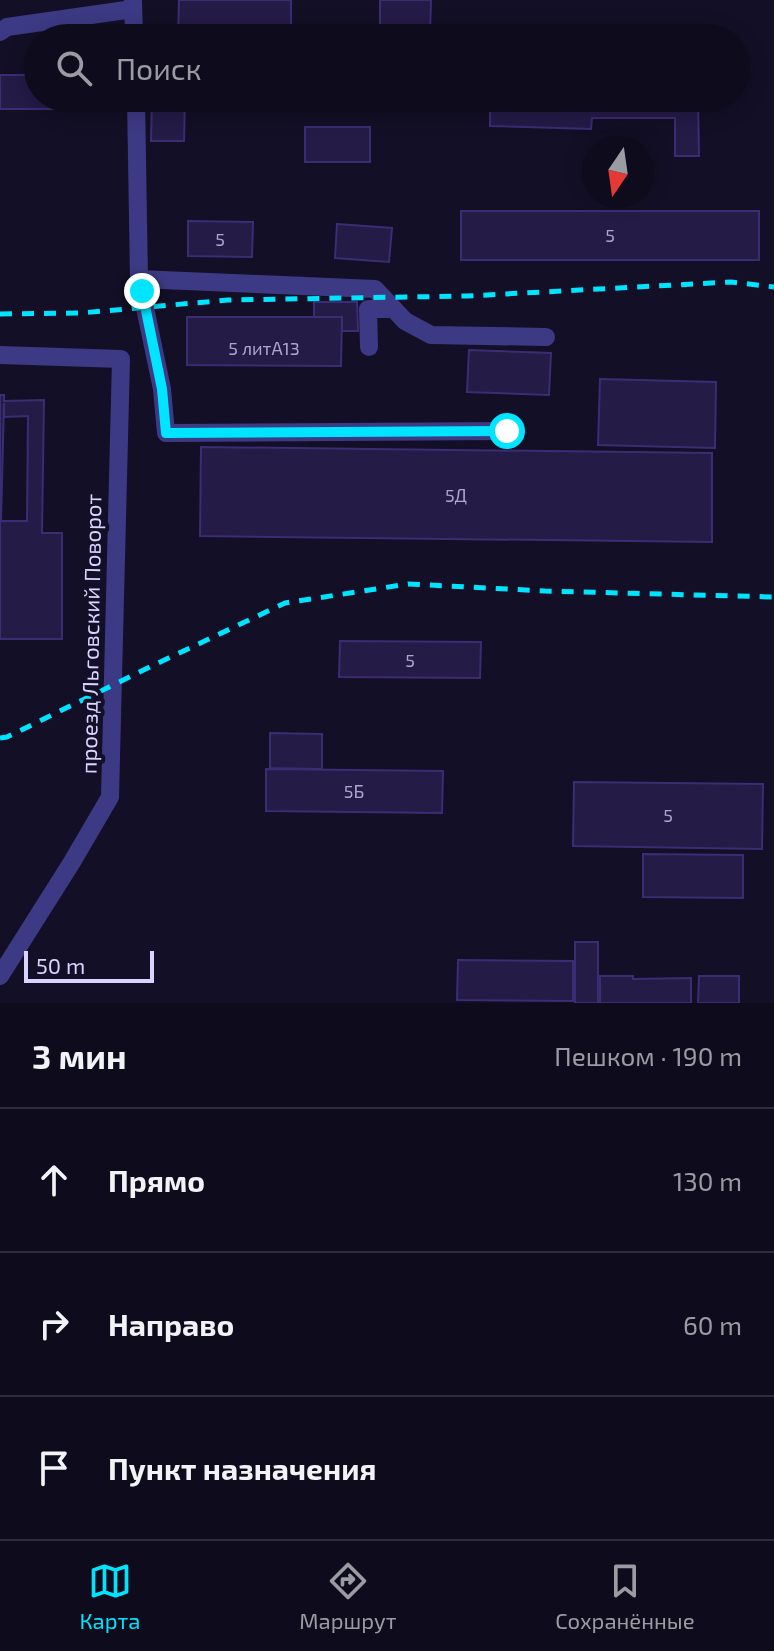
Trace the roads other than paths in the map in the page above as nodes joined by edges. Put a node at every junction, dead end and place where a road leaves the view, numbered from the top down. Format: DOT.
graph roads {
  1 [pos="133,4"];
  2 [pos="134,24"];
  3 [pos="0,32"];
  4 [pos="136,112"];
  5 [pos="139,279"];
  6 [pos="394,309"];
  7 [pos="546,337"];
  8 [pos="369,347"];
  9 [pos="0,355"];
  10 [pos="507,431"];
  11 [pos="0,976"];
  1 -- 2 [label="street"];
  1 -- 3 [label="street"];
  4 -- 5 [label="street"];
  5 -- 6 [label="street"];
  5 -- 10 [label="street"];
  6 -- 7 [label="street"];
  6 -- 8 [label="street"];
  9 -- 11 [label="street, проезд Льговский Поворот"];
}
